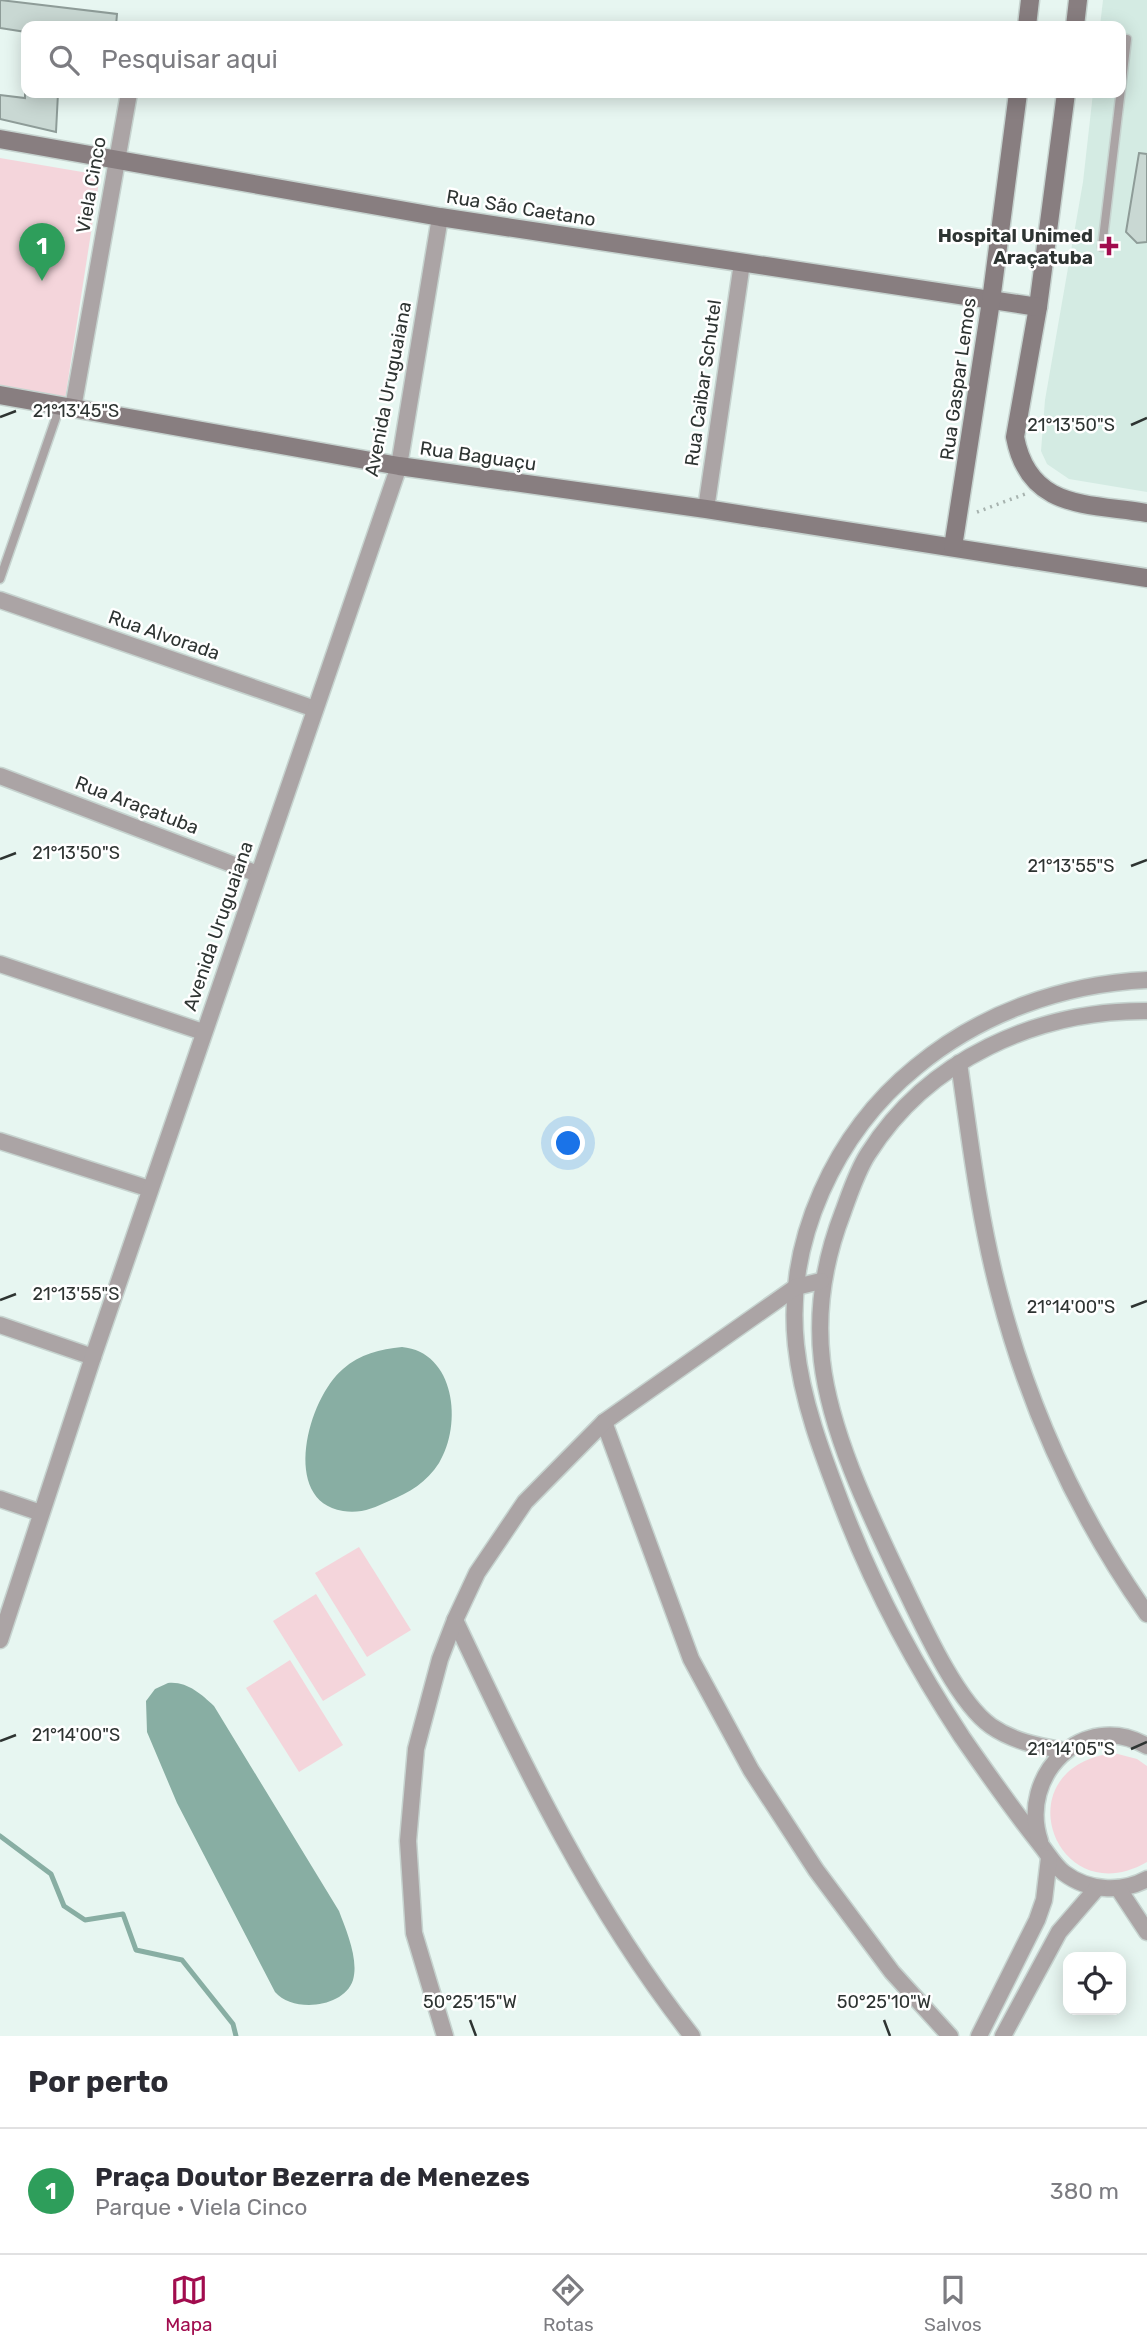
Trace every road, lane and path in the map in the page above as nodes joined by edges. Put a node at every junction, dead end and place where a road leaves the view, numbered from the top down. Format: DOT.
graph roads {
  1 [pos="1030,0"];
  2 [pos="1078,0"];
  3 [pos="1028,21"];
  4 [pos="1076,21"];
  5 [pos="1127,38"];
  6 [pos="1126,46"];
  7 [pos="128,98"];
  8 [pos="1017,98"];
  9 [pos="1065,98"];
  10 [pos="1120,98"];
  11 [pos="0,139"];
  12 [pos="117,160"];
  13 [pos="440,217"];
  14 [pos="1102,247"];
  15 [pos="742,263"];
  16 [pos="991,301"];
  17 [pos="1038,307"];
  18 [pos="0,395"];
  19 [pos="66,407"];
  20 [pos="399,466"];
  21 [pos="1041,489"];
  22 [pos="706,509"];
  23 [pos="1147,513"];
  24 [pos="958,519"];
  25 [pos="953,547"];
  26 [pos="1147,578"];
  27 [pos="0,579"];
  28 [pos="0,600"];
  29 [pos="315,709"];
  30 [pos="0,776"];
  31 [pos="258,874"];
  32 [pos="0,964"];
  33 [pos="1147,980"];
  34 [pos="1147,1011"];
  35 [pos="1007,1012"];
  36 [pos="203,1032"];
  37 [pos="1015,1035"];
  38 [pos="959,1063"];
  39 [pos="0,1140"];
  40 [pos="150,1189"];
  41 [pos="821,1281"];
  42 [pos="796,1287"];
  43 [pos="0,1325"];
  44 [pos="93,1357"];
  45 [pos="604,1422"];
  46 [pos="0,1499"];
  47 [pos="41,1513"];
  48 [pos="1147,1614"];
  49 [pos="455,1619"];
  50 [pos="0,1640"];
  51 [pos="1147,1746"];
  52 [pos="1066,1751"];
  53 [pos="1046,1852"];
  54 [pos="1147,1879"];
  55 [pos="1097,1888"];
  56 [pos="1118,1888"];
  57 [pos="1147,1931"];
  58 [pos="445,2036"];
  59 [pos="692,2036"];
  60 [pos="950,2036"];
  61 [pos="979,2036"];
  62 [pos="1003,2036"];
  1 -- 3 [label="main road"];
  2 -- 4 [label="main road"];
  5 -- 6 [label="lane"];
  7 -- 12 [label="street, Viela Cinco"];
  8 -- 16 [label="main road, Rua Gaspar Lemos"];
  9 -- 17 [label="main road"];
  10 -- 14 [label="lane"];
  11 -- 12 [label="main road, Rua São Caetano"];
  12 -- 13 [label="main road, Rua São Caetano"];
  12 -- 19 [label="street, Viela Cinco"];
  13 -- 15 [label="main road, Rua São Caetano"];
  13 -- 20 [label="street, Avenida Uruguaiana"];
  15 -- 16 [label="main road, Rua São Caetano"];
  15 -- 22 [label="street, Rua Caibar Schutel"];
  16 -- 17 [label="main road, Rua São Caetano"];
  16 -- 24 [label="main road, Rua Gaspar Lemos"];
  17 -- 21 [label="main road"];
  18 -- 19 [label="main road, Rua Baguaçu"];
  19 -- 20 [label="main road, Rua Baguaçu"];
  19 -- 27 [label="lane, Viela Cinco"];
  20 -- 22 [label="main road, Rua Baguaçu"];
  20 -- 29 [label="street, Avenida Uruguaiana"];
  21 -- 23 [label="main road"];
  21 -- 24 [label="path"];
  22 -- 25 [label="main road, Rua Baguaçu"];
  24 -- 25 [label="main road, Rua Gaspar Lemos"];
  25 -- 26 [label="main road, Rua Baguaçu"];
  28 -- 29 [label="street, Rua Alvorada"];
  29 -- 31 [label="street, Avenida Uruguaiana"];
  30 -- 31 [label="street, Rua Araçatuba"];
  31 -- 36 [label="street, Avenida Uruguaiana"];
  32 -- 36 [label="street"];
  33 -- 35 [label="street"];
  34 -- 37 [label="street"];
  35 -- 37 [label="street"];
  35 -- 42 [label="street"];
  36 -- 40 [label="street, Avenida Uruguaiana"];
  37 -- 38 [label="street"];
  38 -- 41 [label="street"];
  38 -- 48 [label="street"];
  39 -- 40 [label="street"];
  40 -- 44 [label="street, Avenida Uruguaiana"];
  41 -- 42 [label="street"];
  41 -- 52 [label="street"];
  42 -- 45 [label="street"];
  42 -- 53 [label="street"];
  43 -- 44 [label="street"];
  44 -- 47 [label="street, Avenida Uruguaiana"];
  45 -- 49 [label="street"];
  45 -- 60 [label="street"];
  46 -- 47 [label="street"];
  47 -- 50 [label="street, Avenida Uruguaiana"];
  49 -- 58 [label="street"];
  49 -- 59 [label="street"];
  51 -- 52 [label="street"];
  52 -- 53 [label="street"];
  53 -- 55 [label="street"];
  53 -- 61 [label="street"];
  54 -- 56 [label="street"];
  55 -- 56 [label="street"];
  55 -- 62 [label="street"];
  56 -- 57 [label="street"];
}
